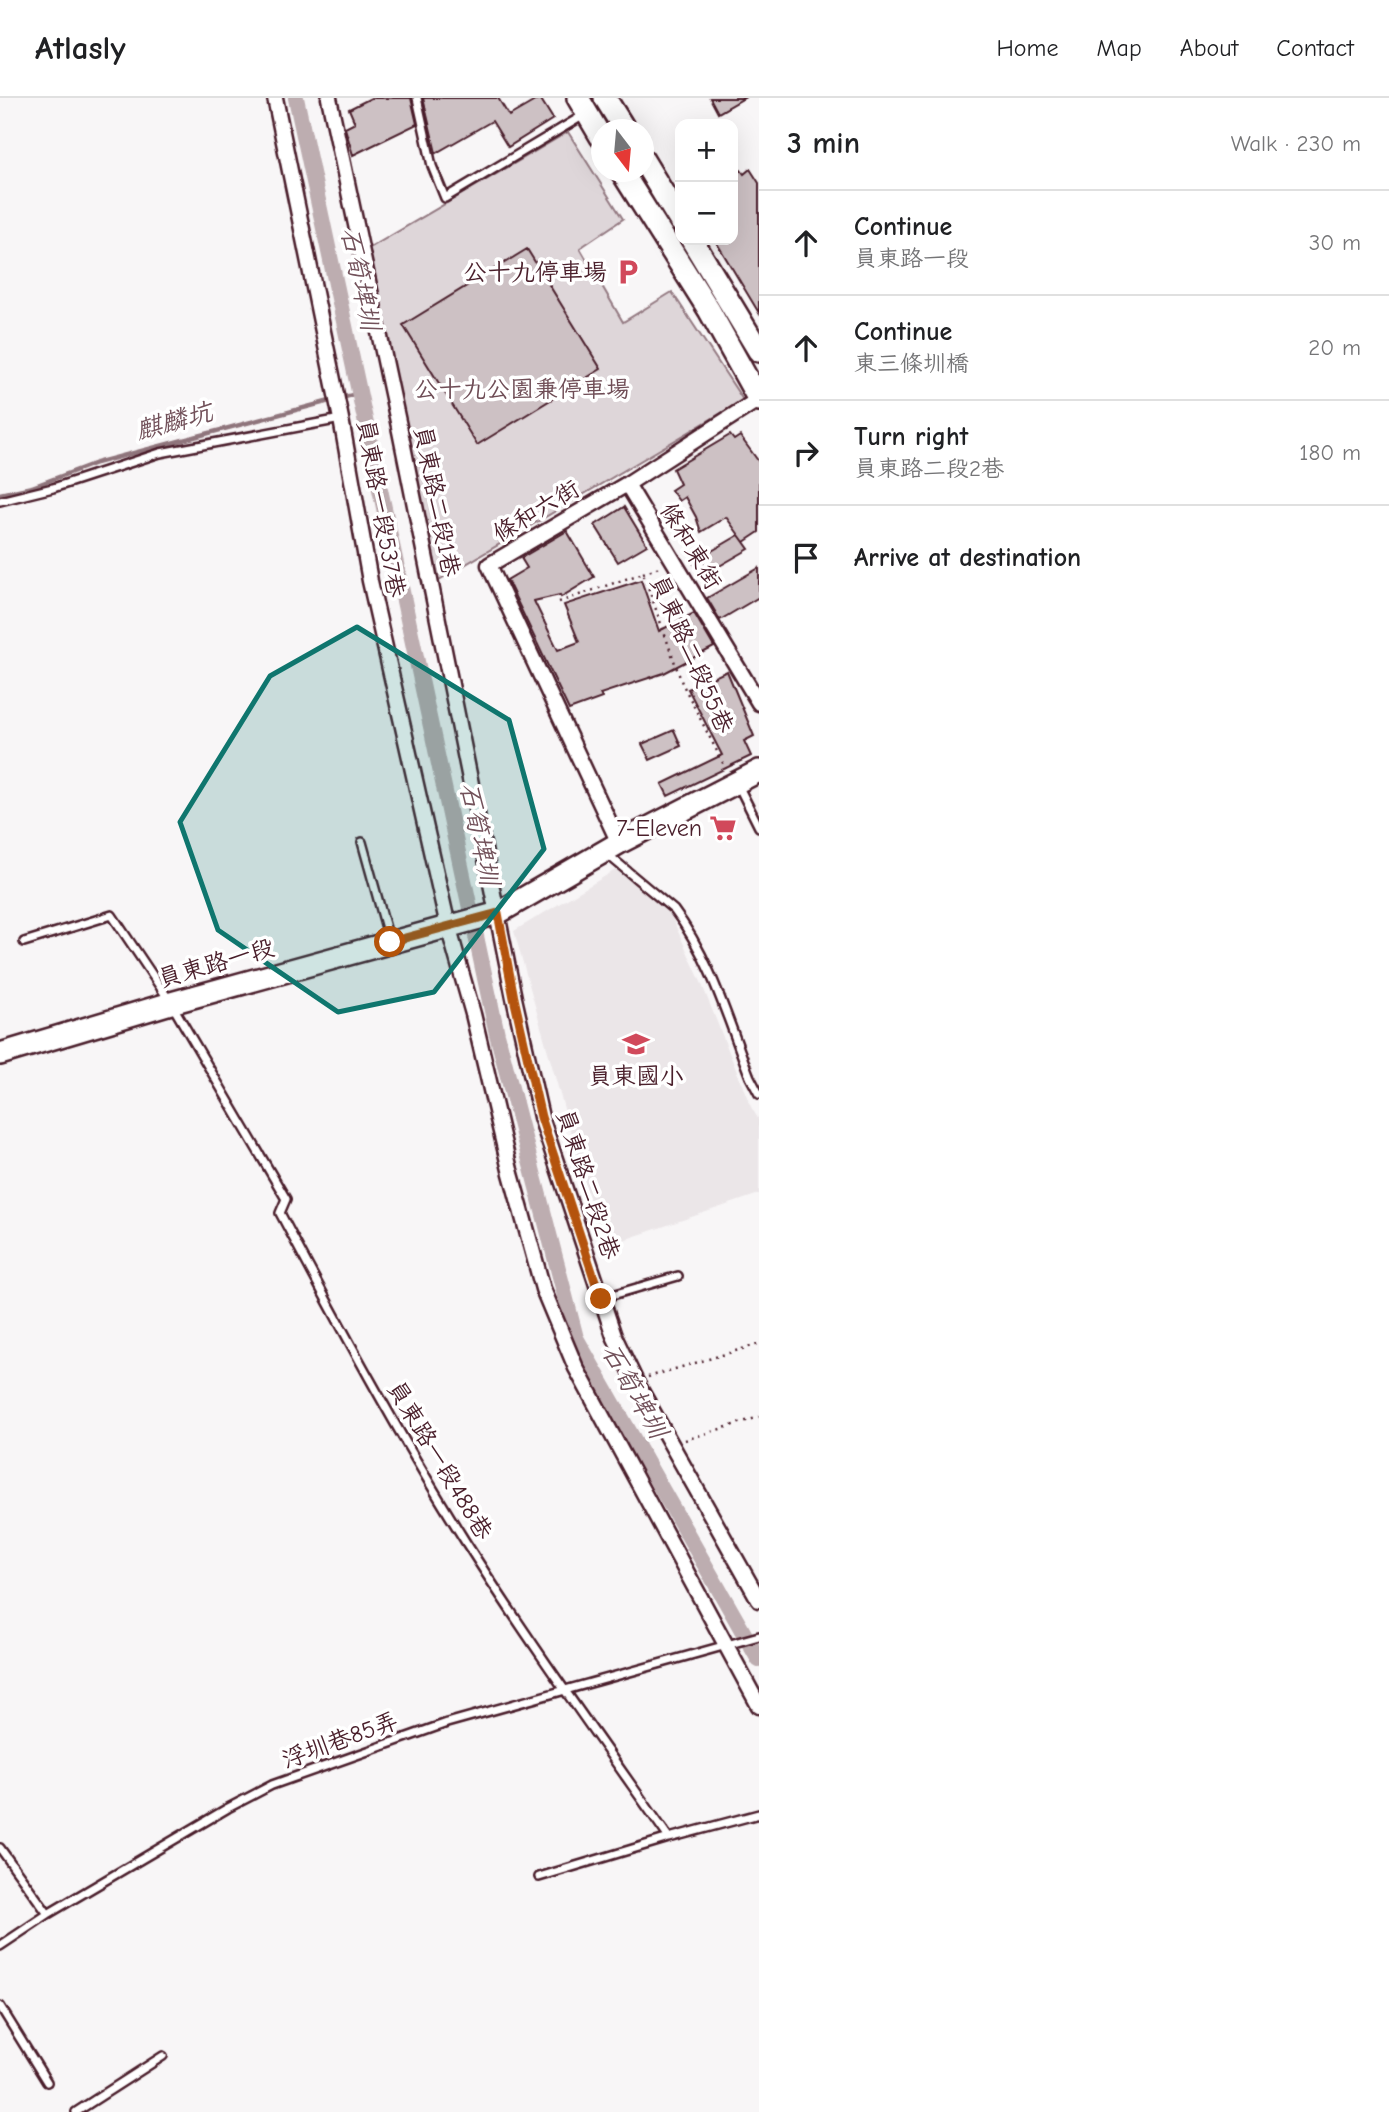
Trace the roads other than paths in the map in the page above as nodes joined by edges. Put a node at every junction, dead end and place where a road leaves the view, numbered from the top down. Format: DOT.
graph roads {
  1 [pos="275,98"];
  2 [pos="329,98"];
  3 [pos="416,98"];
  4 [pos="606,98"];
  5 [pos="583,106"];
  6 [pos="618,119"];
  7 [pos="654,178"];
  8 [pos="628,182"];
  9 [pos="675,213"];
  10 [pos="695,245"];
  11 [pos="759,351"];
  12 [pos="759,399"];
  13 [pos="341,419"];
  14 [pos="627,484"];
  15 [pos="0,501"];
  16 [pos="759,703"];
  17 [pos="759,771"];
  18 [pos="737,782"];
  19 [pos="759,827"];
  20 [pos="362,842"];
  21 [pos="611,847"];
  22 [pos="498,913"];
  23 [pos="448,926"];
  24 [pos="24,942"];
  25 [pos="390,942"];
  26 [pos="171,1003"];
  27 [pos="0,1054"];
  28 [pos="759,1094"];
  29 [pos="678,1276"];
  30 [pos="601,1299"];
  31 [pos="759,1600"];
  32 [pos="759,1636"];
  33 [pos="725,1646"];
  34 [pos="565,1691"];
  35 [pos="759,1706"];
  36 [pos="759,1814"];
  37 [pos="669,1838"];
  38 [pos="0,1849"];
  39 [pos="539,1877"];
  40 [pos="48,1914"];
  41 [pos="0,1945"];
  42 [pos="0,2006"];
  43 [pos="163,2056"];
  44 [pos="47,2082"];
  45 [pos="76,2112"];
  1 -- 13 [label="street, 員東路一段537巷"];
  2 -- 22 [label="street, 員東路二段1巷"];
  3 -- 5 [label="lane"];
  4 -- 6 [label="main road"];
  7 -- 9 [label="main road"];
  8 -- 12 [label="main road"];
  10 -- 11 [label="main road"];
  12 -- 14 [label="street, 條和六街"];
  13 -- 15 [label="lane"];
  13 -- 23 [label="street, 員東路一段537巷"];
  14 -- 16 [label="street, 條和東街"];
  14 -- 21 [label="street, 條和六街"];
  17 -- 18 [label="main road, 員東路一段"];
  18 -- 19 [label="lane"];
  18 -- 21 [label="main road, 員東路一段"];
  20 -- 25 [label="lane"];
  21 -- 22 [label="main road, 員東路一段"];
  21 -- 28 [label="lane"];
  22 -- 23 [label="main road, 員東路一段"];
  22 -- 30 [label="street, 員東路二段2巷"];
  23 -- 25 [label="main road, 員東路一段"];
  23 -- 33 [label="street, 員東路一段537巷"];
  24 -- 26 [label="lane"];
  25 -- 26 [label="main road, 員東路一段"];
  26 -- 27 [label="main road, 員東路一段"];
  26 -- 34 [label="lane, 員東路一段488巷"];
  29 -- 30 [label="lane"];
  30 -- 31 [label="street, 員東路二段2巷"];
  32 -- 33 [label="lane, 浮圳巷85弄"];
  33 -- 34 [label="lane, 浮圳巷85弄"];
  33 -- 35 [label="street, 員東路一段537巷"];
  34 -- 37 [label="lane, 員東路一段488巷"];
  34 -- 40 [label="lane, 浮圳巷85弄"];
  36 -- 37 [label="lane"];
  37 -- 39 [label="lane"];
  38 -- 40 [label="lane"];
  40 -- 41 [label="lane, 浮圳巷85弄"];
  42 -- 44 [label="lane"];
  43 -- 45 [label="lane"];
}
